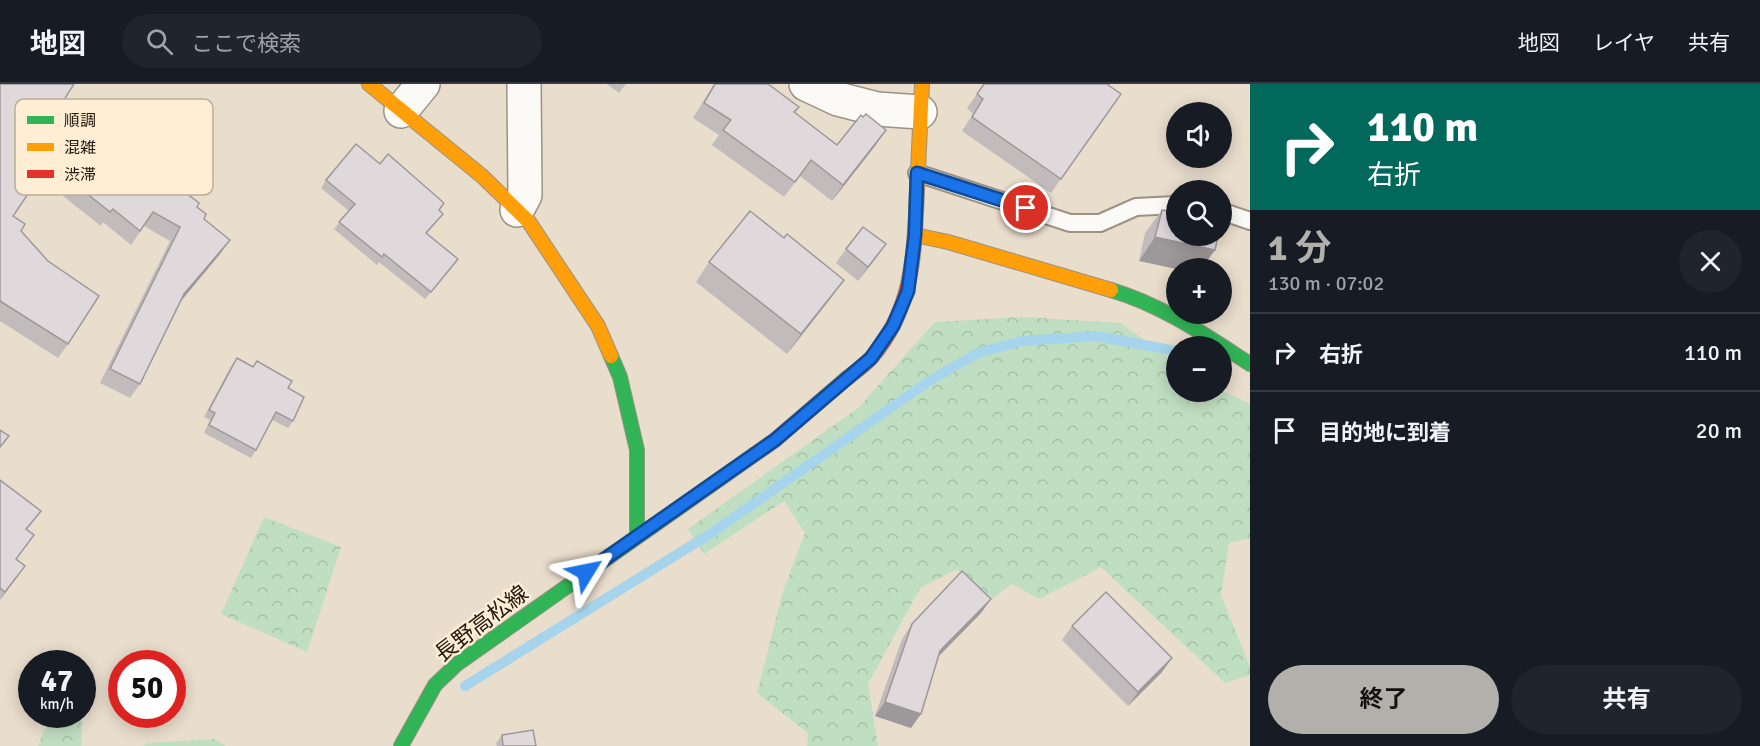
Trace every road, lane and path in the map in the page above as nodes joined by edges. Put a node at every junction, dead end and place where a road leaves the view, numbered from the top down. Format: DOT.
graph roads {
  1 [pos="369,84"];
  2 [pos="423,84"];
  3 [pos="524,84"];
  4 [pos="806,84"];
  5 [pos="921,98"];
  6 [pos="401,111"];
  7 [pos="917,173"];
  8 [pos="1166,206"];
  9 [pos="517,210"];
  10 [pos="1232,215"];
  11 [pos="1250,221"];
  12 [pos="915,235"];
  13 [pos="1250,364"];
  14 [pos="637,536"];
  15 [pos="401,746"];
  1 -- 6 [label="street"];
  2 -- 6 [label="street"];
  3 -- 9 [label="street"];
  4 -- 5 [label="street"];
  5 -- 7 [label="street, 長野高松線"];
  6 -- 9 [label="street"];
  7 -- 8 [label="lane"];
  7 -- 12 [label="street, 長野高松線"];
  9 -- 14 [label="street"];
  10 -- 11 [label="lane"];
  12 -- 13 [label="street"];
  12 -- 14 [label="street, 長野高松線"];
  14 -- 15 [label="street, 長野高松線"];
}
